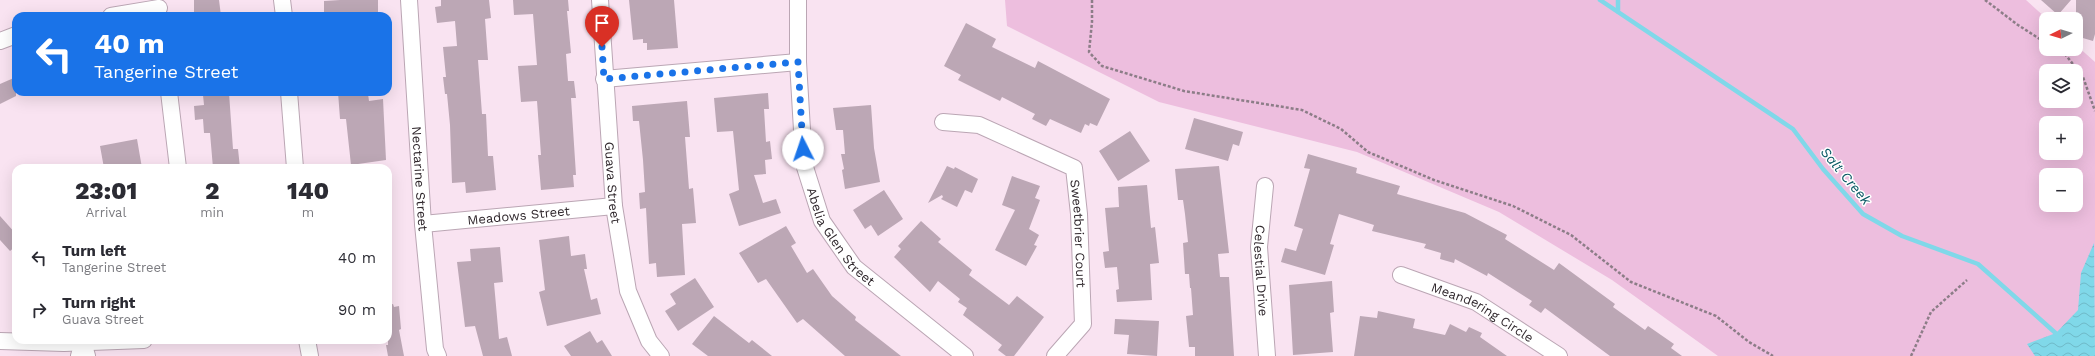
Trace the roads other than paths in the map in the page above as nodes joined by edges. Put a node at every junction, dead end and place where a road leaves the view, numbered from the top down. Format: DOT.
graph roads {
  1 [pos="282,0"];
  2 [pos="409,0"];
  3 [pos="600,0"];
  4 [pos="798,0"];
  5 [pos="159,8"];
  6 [pos="134,12"];
  7 [pos="284,12"];
  8 [pos="12,36"];
  9 [pos="0,41"];
  10 [pos="798,62"];
  11 [pos="604,79"];
  12 [pos="169,96"];
  13 [pos="289,96"];
  14 [pos="943,122"];
  15 [pos="178,164"];
  16 [pos="295,164"];
  17 [pos="1265,186"];
  18 [pos="614,206"];
  19 [pos="423,224"];
  20 [pos="1401,275"];
  21 [pos="0,341"];
  22 [pos="12,343"];
  23 [pos="23,344"];
  24 [pos="124,344"];
  25 [pos="308,344"];
  26 [pos="83,352"];
  27 [pos="310,356"];
  28 [pos="438,356"];
  29 [pos="661,356"];
  30 [pos="965,356"];
  31 [pos="1055,356"];
  32 [pos="1267,356"];
  33 [pos="1559,356"];
  1 -- 7 [label="street"];
  2 -- 19 [label="street, Nectarine Street"];
  3 -- 11 [label="street, Guava Street"];
  4 -- 10 [label="street, Abelia Glen Street"];
  5 -- 6 [label="street"];
  8 -- 9 [label="street"];
  10 -- 11 [label="street"];
  10 -- 30 [label="street, Abelia Glen Street"];
  11 -- 18 [label="street, Guava Street"];
  12 -- 15 [label="street"];
  13 -- 16 [label="street"];
  14 -- 31 [label="street, Sweetbrier Court"];
  17 -- 32 [label="street, Celestial Drive"];
  18 -- 19 [label="street, Meadows Street"];
  18 -- 29 [label="street, Guava Street"];
  19 -- 28 [label="street, Nectarine Street"];
  20 -- 33 [label="street, Meandering Circle"];
  21 -- 22 [label="street"];
  23 -- 26 [label="street"];
  24 -- 26 [label="street"];
  25 -- 27 [label="street"];
}
